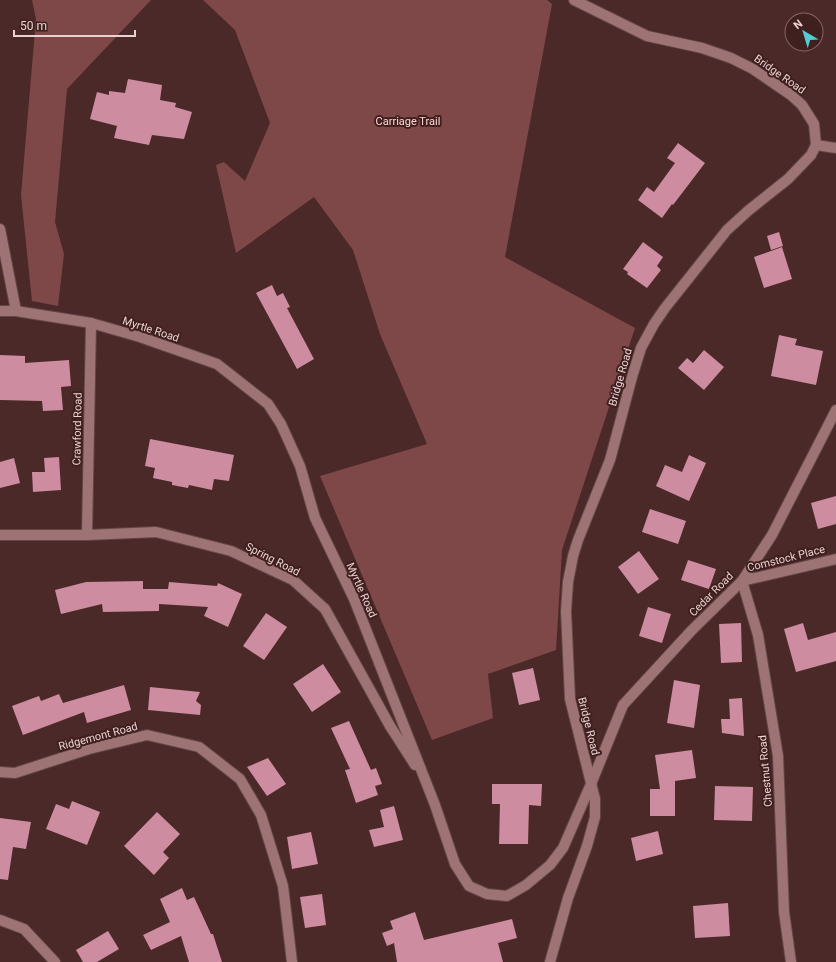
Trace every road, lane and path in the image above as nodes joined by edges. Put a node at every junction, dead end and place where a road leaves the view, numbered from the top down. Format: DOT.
graph roads {
  1 [pos="574,0"];
  2 [pos="816,145"];
  3 [pos="836,148"];
  4 [pos="0,230"];
  5 [pos="0,311"];
  6 [pos="16,311"];
  7 [pos="91,323"];
  8 [pos="836,410"];
  9 [pos="0,535"];
  10 [pos="87,536"];
  11 [pos="836,558"];
  12 [pos="742,581"];
  13 [pos="0,772"];
  14 [pos="591,784"];
  15 [pos="428,785"];
  16 [pos="0,920"];
  17 [pos="55,962"];
  18 [pos="292,962"];
  19 [pos="550,962"];
  20 [pos="791,962"];
  1 -- 2 [label="street, Bridge Road"];
  2 -- 3 [label="street"];
  2 -- 14 [label="street, Bridge Road"];
  4 -- 6 [label="street"];
  5 -- 6 [label="street, Myrtle Road"];
  6 -- 7 [label="street, Myrtle Road"];
  7 -- 10 [label="street, Crawford Road"];
  7 -- 15 [label="street, Myrtle Road"];
  8 -- 12 [label="street, Cedar Road"];
  9 -- 10 [label="street, Spring Road"];
  10 -- 15 [label="street, Spring Road"];
  11 -- 12 [label="street, Comstock Place"];
  12 -- 14 [label="street, Cedar Road"];
  12 -- 20 [label="street, Chestnut Road"];
  13 -- 18 [label="street, Ridgemont Road"];
  14 -- 15 [label="street, Myrtle Road"];
  14 -- 19 [label="street, Bridge Road"];
  16 -- 17 [label="street"];
}
